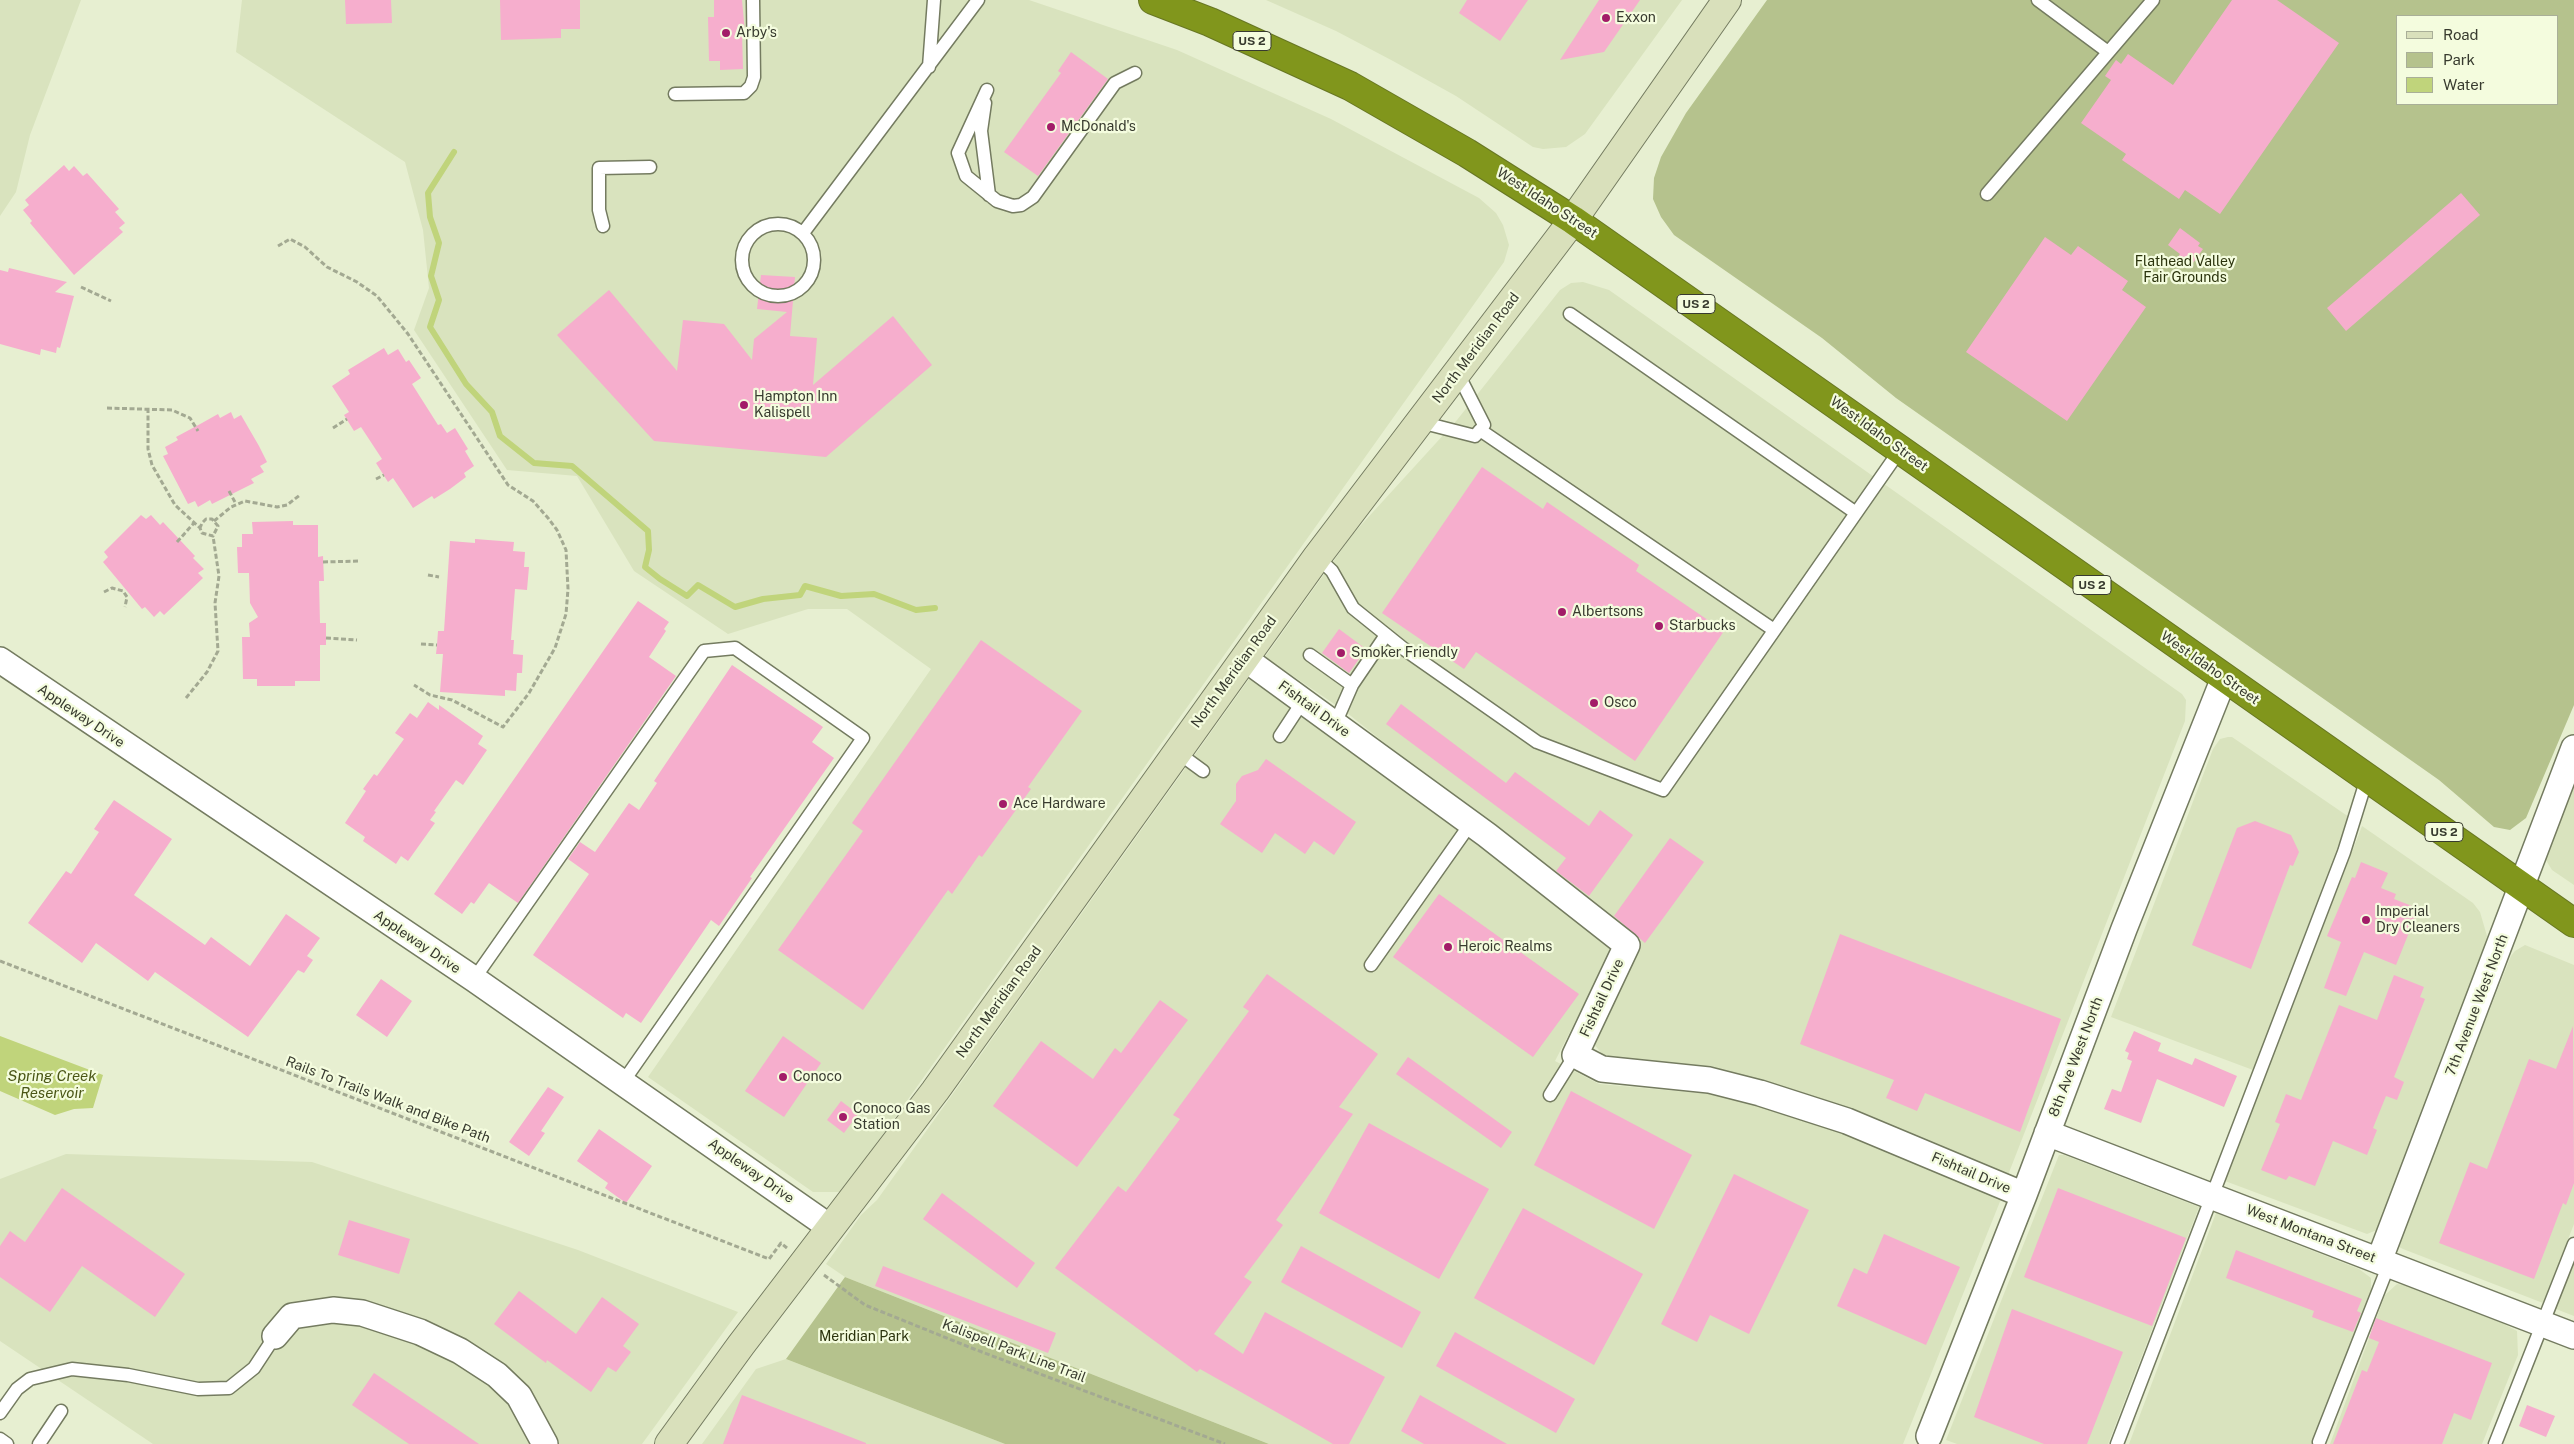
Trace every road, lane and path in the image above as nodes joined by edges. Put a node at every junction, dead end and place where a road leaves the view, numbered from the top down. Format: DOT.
graph roads {
  1 [pos="753,0"];
  2 [pos="934,0"];
  3 [pos="978,0"];
  4 [pos="1153,0"];
  5 [pos="2038,0"];
  6 [pos="2153,0"];
  7 [pos="1725,1"];
  8 [pos="2108,52"];
  9 [pos="929,66"];
  10 [pos="1135,73"];
  11 [pos="675,94"];
  12 [pos="650,167"];
  13 [pos="1987,194"];
  14 [pos="989,195"];
  15 [pos="1573,220"];
  16 [pos="603,226"];
  17 [pos="803,233"];
  18 [pos="278,246"];
  19 [pos="81,287"];
  20 [pos="110,301"];
  21 [pos="1570,314"];
  22 [pos="1457,372"];
  23 [pos="107,408"];
  24 [pos="148,408"];
  25 [pos="347,420"];
  26 [pos="1420,422"];
  27 [pos="1484,425"];
  28 [pos="333,428"];
  29 [pos="198,430"];
  30 [pos="1900,450"];
  31 [pos="384,475"];
  32 [pos="376,479"];
  33 [pos="229,491"];
  34 [pos="300,495"];
  35 [pos="236,504"];
  36 [pos="1856,513"];
  37 [pos="214,521"];
  38 [pos="194,523"];
  39 [pos="200,528"];
  40 [pos="213,536"];
  41 [pos="177,542"];
  42 [pos="1317,557"];
  43 [pos="360,561"];
  44 [pos="324,562"];
  45 [pos="428,575"];
  46 [pos="439,577"];
  47 [pos="104,592"];
  48 [pos="124,607"];
  49 [pos="1774,630"];
  50 [pos="1386,635"];
  51 [pos="326,638"];
  52 [pos="357,640"];
  53 [pos="421,644"];
  54 [pos="437,645"];
  55 [pos="1310,655"];
  56 [pos="1244,658"];
  57 [pos="0,660"];
  58 [pos="2224,678"];
  59 [pos="414,685"];
  60 [pos="1352,685"];
  61 [pos="186,698"];
  62 [pos="1303,701"];
  63 [pos="1335,724"];
  64 [pos="1280,736"];
  65 [pos="2574,748"];
  66 [pos="1177,752"];
  67 [pos="1204,771"];
  68 [pos="2367,778"];
  69 [pos="1471,823"];
  70 [pos="2521,886"];
  71 [pos="2574,923"];
  72 [pos="0,961"];
  73 [pos="1370,965"];
  74 [pos="474,979"];
  75 [pos="1575,1054"];
  76 [pos="623,1082"];
  77 [pos="1550,1095"];
  78 [pos="2047,1133"];
  79 [pos="2024,1194"];
  80 [pos="2212,1196"];
  81 [pos="831,1228"];
  82 [pos="2574,1244"];
  83 [pos="769,1259"];
  84 [pos="805,1260"];
  85 [pos="2384,1263"];
  86 [pos="2543,1324"];
  87 [pos="275,1336"];
  88 [pos="2574,1336"];
  89 [pos="61,1411"];
  90 [pos="0,1413"];
  91 [pos="0,1439"];
  92 [pos="1927,1440"];
  93 [pos="2319,1442"];
  94 [pos="6,1444"];
  95 [pos="39,1444"];
  96 [pos="545,1444"];
  97 [pos="669,1444"];
  98 [pos="1225,1444"];
  99 [pos="2117,1444"];
  100 [pos="2495,1444"];
  1 -- 11 [label="lane"];
  2 -- 9 [label="lane"];
  3 -- 9 [label="lane"];
  4 -- 15 [label="highway, West Idaho Street / US 2"];
  5 -- 8 [label="lane"];
  6 -- 8 [label="lane"];
  7 -- 15 [label="street, North Meridian Road"];
  8 -- 13 [label="lane"];
  9 -- 17 [label="lane"];
  10 -- 14 [label="lane"];
  12 -- 16 [label="lane"];
  14 -- 14 [label="lane"];
  15 -- 22 [label="street, North Meridian Road"];
  15 -- 30 [label="highway, West Idaho Street / US 2"];
  17 -- 17 [label="lane"];
  18 -- 59 [label="path"];
  19 -- 20 [label="path"];
  21 -- 36 [label="lane"];
  22 -- 26 [label="street, North Meridian Road"];
  22 -- 27 [label="lane"];
  23 -- 24 [label="path"];
  24 -- 29 [label="path"];
  24 -- 38 [label="path"];
  25 -- 28 [label="path"];
  26 -- 42 [label="street, North Meridian Road"];
  26 -- 49 [label="lane"];
  30 -- 36 [label="lane"];
  30 -- 58 [label="highway, West Idaho Street / US 2"];
  31 -- 32 [label="path"];
  33 -- 35 [label="path"];
  34 -- 35 [label="path"];
  35 -- 37 [label="path"];
  36 -- 49 [label="lane"];
  37 -- 39 [label="path"];
  37 -- 40 [label="path"];
  38 -- 39 [label="path"];
  38 -- 41 [label="path"];
  39 -- 40 [label="path"];
  40 -- 61 [label="path"];
  42 -- 50 [label="lane"];
  42 -- 56 [label="street, North Meridian Road"];
  43 -- 44 [label="path"];
  45 -- 46 [label="path"];
  47 -- 48 [label="path"];
  49 -- 50 [label="lane"];
  50 -- 60 [label="lane"];
  51 -- 52 [label="path"];
  53 -- 54 [label="path"];
  55 -- 60 [label="lane"];
  56 -- 62 [label="street, Fishtail Drive"];
  56 -- 66 [label="street, North Meridian Road"];
  57 -- 74 [label="street, Appleway Drive"];
  58 -- 68 [label="highway, West Idaho Street / US 2"];
  58 -- 78 [label="street, 8th Ave West North"];
  60 -- 63 [label="lane"];
  62 -- 63 [label="street, Fishtail Drive"];
  62 -- 64 [label="lane"];
  63 -- 69 [label="street, Fishtail Drive"];
  65 -- 70 [label="street, 7th Avenue West North"];
  66 -- 67 [label="lane"];
  66 -- 81 [label="street, North Meridian Road"];
  68 -- 70 [label="highway, West Idaho Street / US 2"];
  68 -- 80 [label="lane"];
  69 -- 73 [label="lane"];
  69 -- 75 [label="street, Fishtail Drive"];
  70 -- 71 [label="highway, West Idaho Street / US 2"];
  70 -- 85 [label="street, 7th Avenue West North"];
  72 -- 83 [label="path, Rails To Trails Walk and Bike Path"];
  74 -- 76 [label="street, Appleway Drive"];
  74 -- 76 [label="lane"];
  75 -- 77 [label="lane"];
  75 -- 79 [label="street, Fishtail Drive"];
  76 -- 81 [label="street, Appleway Drive"];
  78 -- 79 [label="street, 8th Ave West North"];
  78 -- 80 [label="street, West Montana Street"];
  79 -- 92 [label="street, 8th Ave West North"];
  80 -- 85 [label="street, West Montana Street"];
  80 -- 99 [label="lane"];
  81 -- 84 [label="street, North Meridian Road"];
  82 -- 86 [label="lane"];
  84 -- 97 [label="street, North Meridian Road"];
  84 -- 98 [label="path, Kalispell Park Line Trail"];
  85 -- 86 [label="street, West Montana Street"];
  85 -- 93 [label="lane"];
  86 -- 88 [label="street, West Montana Street"];
  86 -- 100 [label="lane"];
  87 -- 90 [label="lane"];
  87 -- 96 [label="street"];
  89 -- 95 [label="lane"];
  91 -- 94 [label="lane"];
}
